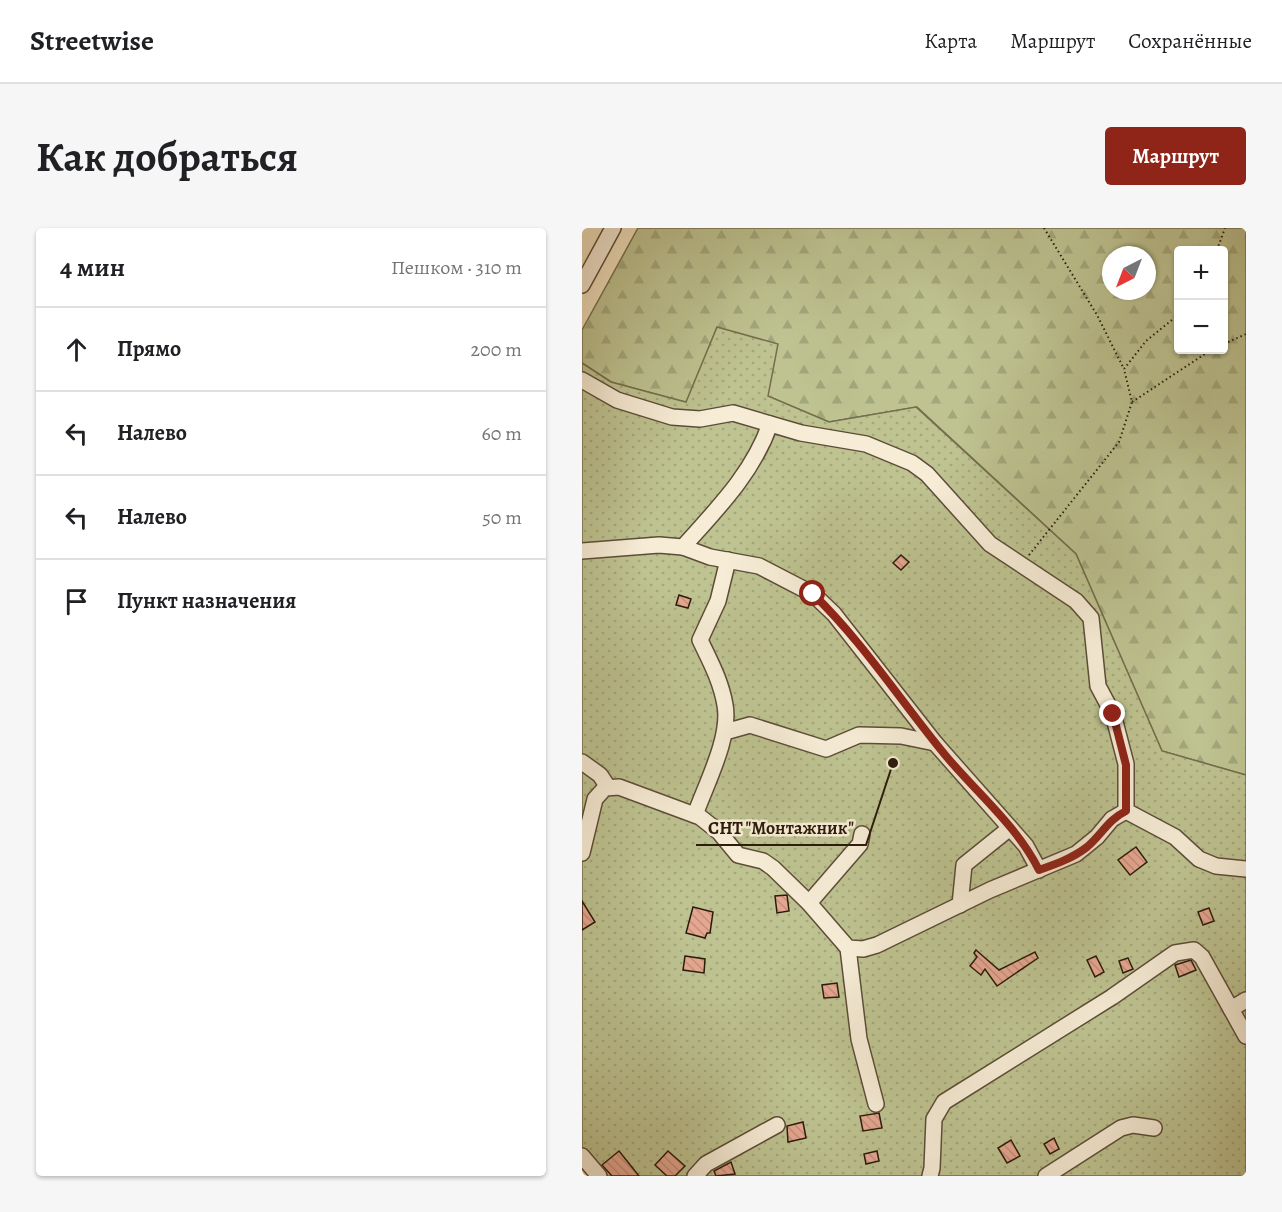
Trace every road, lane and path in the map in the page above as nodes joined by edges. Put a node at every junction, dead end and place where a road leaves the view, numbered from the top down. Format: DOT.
graph roads {
  1 [pos="613,228"];
  2 [pos="1044,228"];
  3 [pos="1225,228"];
  4 [pos="1218,246"];
  5 [pos="582,285"];
  6 [pos="1174,319"];
  7 [pos="1246,334"];
  8 [pos="1228,342"];
  9 [pos="1205,354"];
  10 [pos="1124,369"];
  11 [pos="582,380"];
  12 [pos="1132,402"];
  13 [pos="770,424"];
  14 [pos="683,547"];
  15 [pos="582,551"];
  16 [pos="729,560"];
  17 [pos="1022,564"];
  18 [pos="725,732"];
  19 [pos="936,743"];
  20 [pos="582,762"];
  21 [pos="608,787"];
  22 [pos="1126,811"];
  23 [pos="695,815"];
  24 [pos="1010,828"];
  25 [pos="862,834"];
  26 [pos="582,853"];
  27 [pos="1246,869"];
  28 [pos="1039,870"];
  29 [pos="809,903"];
  30 [pos="960,905"];
  31 [pos="848,948"];
  32 [pos="1246,1000"];
  33 [pos="1231,1009"];
  34 [pos="1246,1036"];
  35 [pos="876,1104"];
  36 [pos="777,1125"];
  37 [pos="1154,1128"];
  38 [pos="582,1156"];
  39 [pos="599,1176"];
  40 [pos="695,1176"];
  41 [pos="930,1176"];
  42 [pos="1046,1176"];
  1 -- 5 [label="street"];
  2 -- 10 [label="path"];
  3 -- 4 [label="path"];
  6 -- 10 [label="path"];
  7 -- 8 [label="path"];
  9 -- 12 [label="path"];
  10 -- 12 [label="path"];
  11 -- 13 [label="street"];
  12 -- 17 [label="path"];
  13 -- 14 [label="street"];
  13 -- 17 [label="street"];
  14 -- 15 [label="street"];
  14 -- 16 [label="street"];
  16 -- 18 [label="street"];
  16 -- 19 [label="street"];
  17 -- 22 [label="street"];
  18 -- 19 [label="street"];
  18 -- 23 [label="street"];
  19 -- 24 [label="street"];
  20 -- 21 [label="street"];
  21 -- 23 [label="street"];
  21 -- 26 [label="street"];
  22 -- 27 [label="street"];
  22 -- 28 [label="street"];
  23 -- 29 [label="street"];
  24 -- 28 [label="street"];
  24 -- 30 [label="street"];
  25 -- 29 [label="street"];
  28 -- 30 [label="street"];
  29 -- 31 [label="street"];
  30 -- 31 [label="street"];
  31 -- 35 [label="street"];
  32 -- 33 [label="street"];
  33 -- 34 [label="street"];
  33 -- 41 [label="street"];
  36 -- 40 [label="street"];
  37 -- 42 [label="street"];
  38 -- 39 [label="street"];
}
